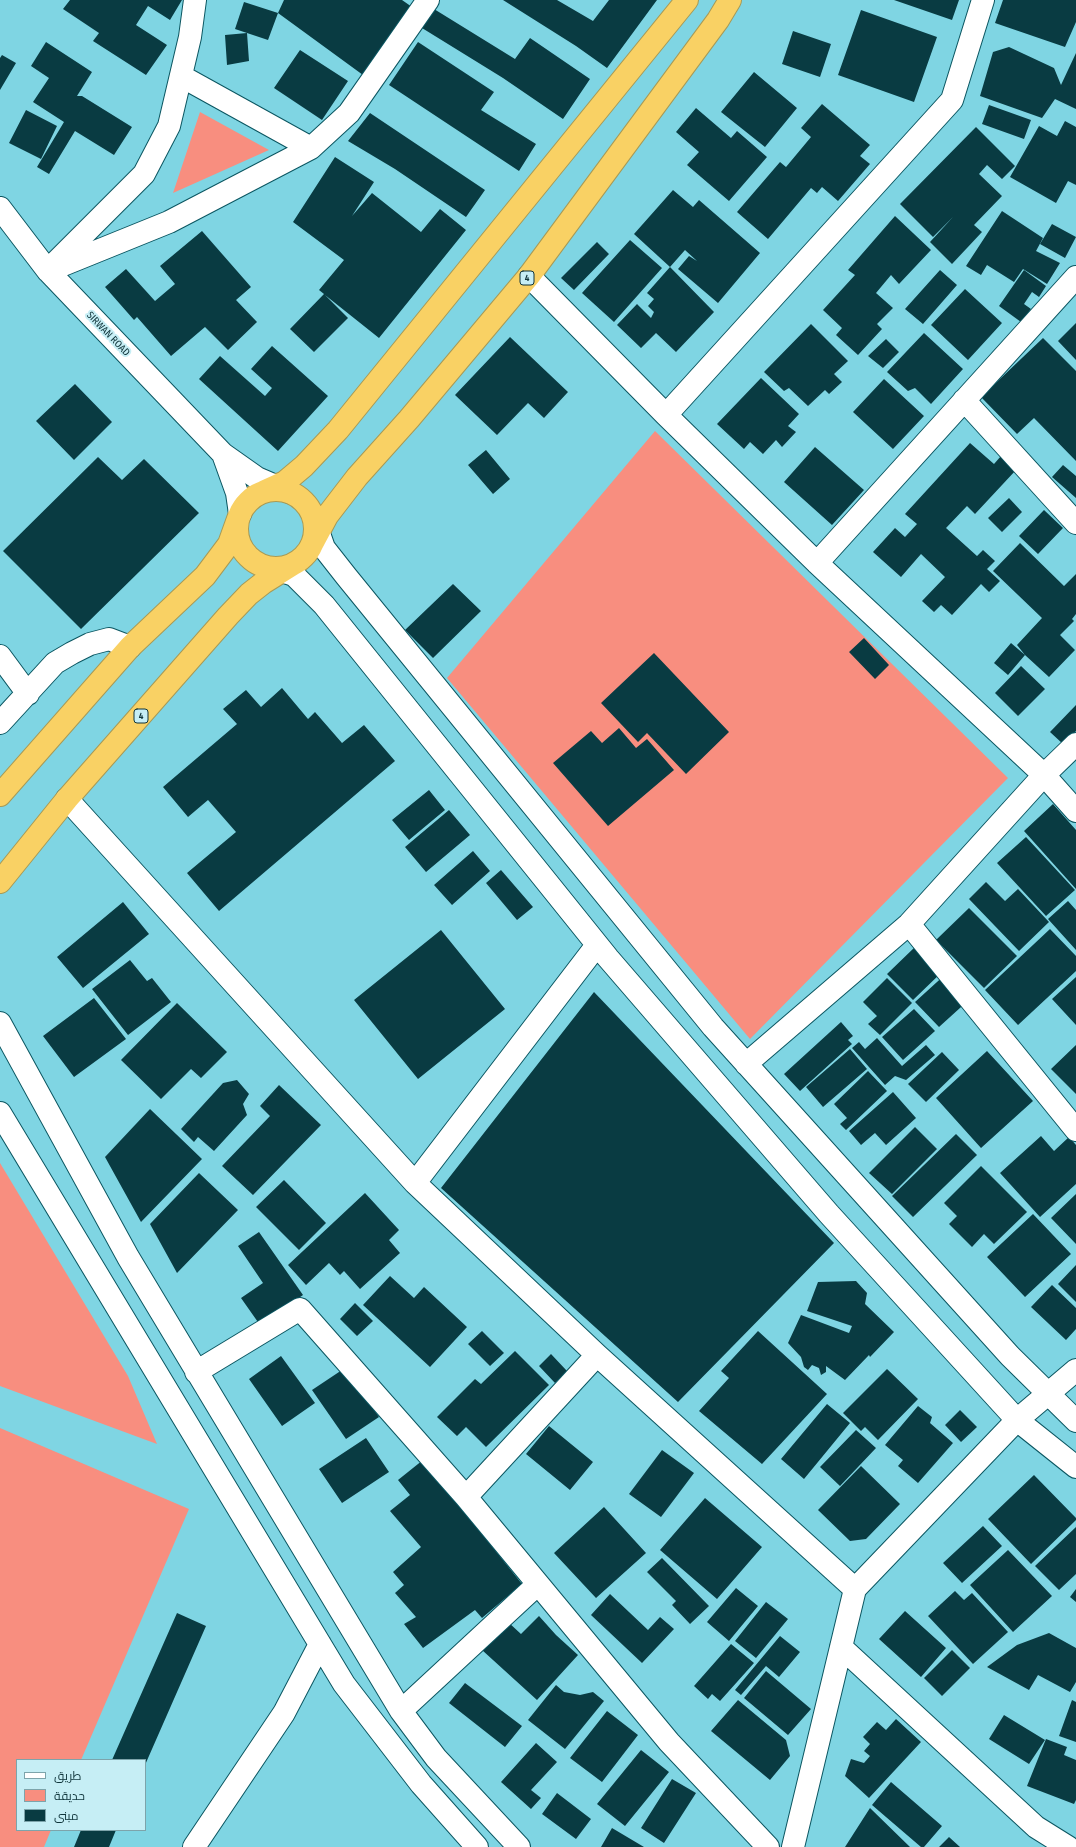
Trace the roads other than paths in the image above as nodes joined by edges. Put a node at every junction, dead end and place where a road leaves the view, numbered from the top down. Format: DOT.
graph roads {
  1 [pos="195,0"];
  2 [pos="428,0"];
  3 [pos="687,0"];
  4 [pos="730,0"];
  5 [pos="983,0"];
  6 [pos="181,76"];
  7 [pos="311,148"];
  8 [pos="0,208"];
  9 [pos="48,271"];
  10 [pos="529,276"];
  11 [pos="1076,277"];
  12 [pos="964,400"];
  13 [pos="666,415"];
  14 [pos="223,454"];
  15 [pos="278,491"];
  16 [pos="239,516"];
  17 [pos="1076,524"];
  18 [pos="315,533"];
  19 [pos="817,563"];
  20 [pos="283,567"];
  21 [pos="130,647"];
  22 [pos="0,656"];
  23 [pos="28,694"];
  24 [pos="0,723"];
  25 [pos="1076,744"];
  26 [pos="1044,775"];
  27 [pos="0,795"];
  28 [pos="67,799"];
  29 [pos="1076,811"];
  30 [pos="0,882"];
  31 [pos="909,924"];
  32 [pos="597,945"];
  33 [pos="0,1023"];
  34 [pos="746,1064"];
  35 [pos="0,1113"];
  36 [pos="1076,1130"];
  37 [pos="415,1183"];
  38 [pos="597,1355"];
  39 [pos="1076,1370"];
  40 [pos="196,1372"];
  41 [pos="1049,1394"];
  42 [pos="1017,1420"];
  43 [pos="1076,1421"];
  44 [pos="1076,1467"];
  45 [pos="466,1497"];
  46 [pos="538,1584"];
  47 [pos="855,1589"];
  48 [pos="320,1644"];
  49 [pos="841,1648"];
  50 [pos="400,1711"];
  51 [pos="194,1847"];
  52 [pos="477,1847"];
  53 [pos="519,1847"];
  54 [pos="768,1847"];
  55 [pos="793,1847"];
  56 [pos="1068,1847"];
  1 -- 6 [label="street"];
  2 -- 7 [label="street"];
  3 -- 15 [label="highway"];
  4 -- 10 [label="highway, 4"];
  5 -- 13 [label="street"];
  6 -- 7 [label="street"];
  6 -- 9 [label="street"];
  7 -- 9 [label="street"];
  8 -- 9 [label="street, SIRWAN ROAD"];
  9 -- 14 [label="street, SIRWAN ROAD"];
  10 -- 13 [label="street"];
  10 -- 18 [label="highway, 4"];
  11 -- 12 [label="street"];
  12 -- 17 [label="street"];
  12 -- 19 [label="street"];
  13 -- 19 [label="street"];
  14 -- 15 [label="street, SIRWAN ROAD"];
  14 -- 16 [label="street, SIRWAN ROAD"];
  15 -- 16 [label="highway"];
  15 -- 18 [label="highway"];
  16 -- 20 [label="highway"];
  16 -- 21 [label="highway"];
  18 -- 20 [label="highway, 4"];
  18 -- 34 [label="street"];
  19 -- 26 [label="street"];
  20 -- 28 [label="highway, 4"];
  20 -- 32 [label="street"];
  21 -- 23 [label="street"];
  21 -- 27 [label="highway"];
  22 -- 23 [label="street"];
  23 -- 24 [label="street"];
  25 -- 26 [label="street"];
  26 -- 29 [label="street"];
  26 -- 31 [label="street"];
  28 -- 30 [label="highway, 4"];
  28 -- 37 [label="street"];
  31 -- 34 [label="street"];
  31 -- 36 [label="street"];
  32 -- 37 [label="street"];
  32 -- 42 [label="street"];
  33 -- 40 [label="street"];
  34 -- 41 [label="street"];
  35 -- 48 [label="street"];
  37 -- 38 [label="street"];
  38 -- 45 [label="street"];
  38 -- 47 [label="street"];
  39 -- 41 [label="street"];
  40 -- 45 [label="street"];
  40 -- 50 [label="street"];
  41 -- 42 [label="street"];
  41 -- 43 [label="street"];
  42 -- 44 [label="street"];
  42 -- 47 [label="street"];
  45 -- 46 [label="street"];
  46 -- 50 [label="street"];
  46 -- 54 [label="street"];
  47 -- 49 [label="street"];
  48 -- 51 [label="street"];
  48 -- 52 [label="street"];
  49 -- 55 [label="street"];
  49 -- 56 [label="street"];
  50 -- 53 [label="street"];
}
